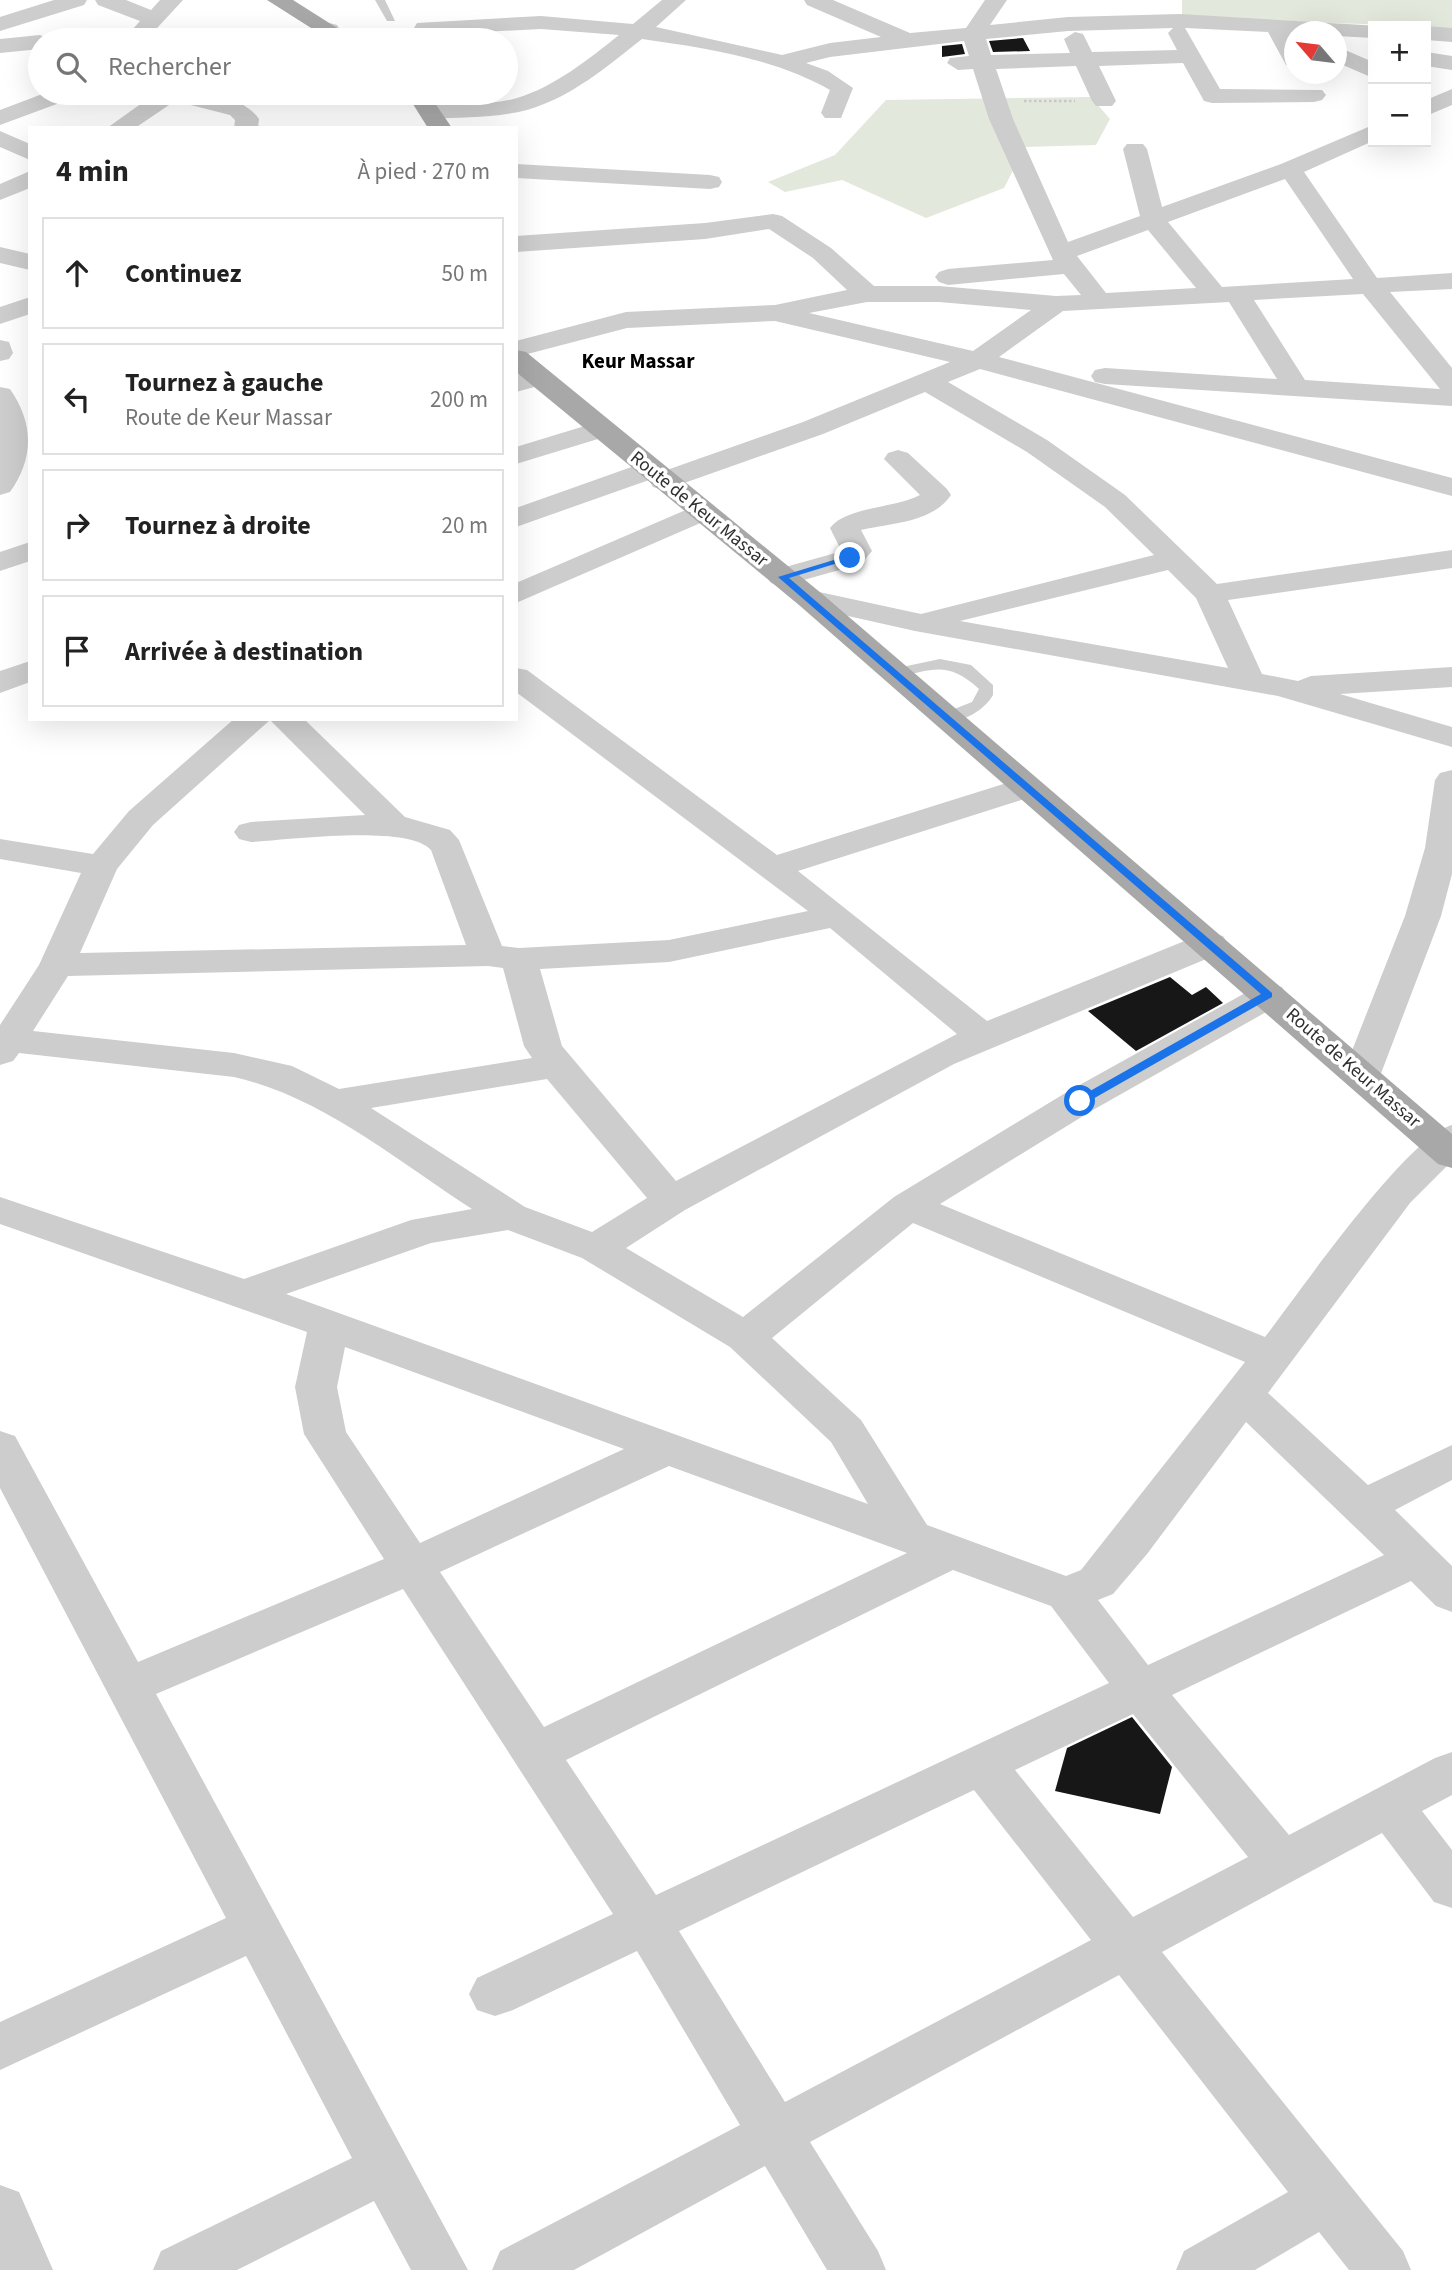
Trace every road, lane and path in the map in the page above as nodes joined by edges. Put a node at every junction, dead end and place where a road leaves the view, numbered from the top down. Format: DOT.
graph roads {
  1 [pos="76,0"];
  2 [pos="106,0"];
  3 [pos="172,0"];
  4 [pos="278,0"];
  5 [pos="380,0"];
  6 [pos="675,0"];
  7 [pos="815,0"];
  8 [pos="987,1"];
  9 [pos="1177,14"];
  10 [pos="156,19"];
  11 [pos="391,19"];
  12 [pos="0,24"];
  13 [pos="1068,24"];
  14 [pos="426,26"];
  15 [pos="147,28"];
  16 [pos="325,28"];
  17 [pos="0,30"];
  18 [pos="1368,31"];
  19 [pos="638,32"];
  20 [pos="1347,32"];
  21 [pos="1431,33"];
  22 [pos="973,34"];
  23 [pos="1284,35"];
  24 [pos="1452,35"];
  25 [pos="28,38"];
  26 [pos="28,43"];
  27 [pos="0,46"];
  28 [pos="905,47"];
  29 [pos="1347,48"];
  30 [pos="1368,51"];
  31 [pos="1192,56"];
  32 [pos="1347,58"];
  33 [pos="1085,60"];
  34 [pos="1431,60"];
  35 [pos="785,61"];
  36 [pos="941,63"];
  37 [pos="982,63"];
  38 [pos="1452,63"];
  39 [pos="1368,69"];
  40 [pos="1307,84"];
  41 [pos="1104,101"];
  42 [pos="995,102"];
  43 [pos="518,104"];
  44 [pos="38,105"];
  45 [pos="153,105"];
  46 [pos="218,105"];
  47 [pos="510,105"];
  48 [pos="429,111"];
  49 [pos="833,113"];
  50 [pos="1,121"];
  51 [pos="1327,121"];
  52 [pos="122,126"];
  53 [pos="246,126"];
  54 [pos="1368,131"];
  55 [pos="1135,149"];
  56 [pos="28,151"];
  57 [pos="1290,169"];
  58 [pos="518,171"];
  59 [pos="28,179"];
  60 [pos="710,182"];
  61 [pos="0,193"];
  62 [pos="1153,220"];
  63 [pos="28,239"];
  64 [pos="0,243"];
  65 [pos="518,244"];
  66 [pos="0,256"];
  67 [pos="1066,259"];
  68 [pos="28,262"];
  69 [pos="1452,281"];
  70 [pos="1369,284"];
  71 [pos="895,293"];
  72 [pos="1225,293"];
  73 [pos="867,294"];
  74 [pos="1099,301"];
  75 [pos="1056,304"];
  76 [pos="28,306"];
  77 [pos="775,313"];
  78 [pos="0,316"];
  79 [pos="518,348"];
  80 [pos="978,360"];
  81 [pos="1015,369"];
  82 [pos="524,373"];
  83 [pos="927,381"];
  84 [pos="1452,386"];
  85 [pos="1297,389"];
  86 [pos="0,395"];
  87 [pos="1452,398"];
  88 [pos="601,429"];
  89 [pos="15,437"];
  90 [pos="518,455"];
  91 [pos="898,458"];
  92 [pos="657,476"];
  93 [pos="0,486"];
  94 [pos="1452,487"];
  95 [pos="702,512"];
  96 [pos="518,517"];
  97 [pos="28,552"];
  98 [pos="1176,559"];
  99 [pos="1452,559"];
  100 [pos="0,562"];
  101 [pos="782,577"];
  102 [pos="518,593"];
  103 [pos="1210,594"];
  104 [pos="810,599"];
  105 [pos="915,622"];
  106 [pos="28,671"];
  107 [pos="894,673"];
  108 [pos="1452,677"];
  109 [pos="518,678"];
  110 [pos="1250,682"];
  111 [pos="0,683"];
  112 [pos="1283,687"];
  113 [pos="946,718"];
  114 [pos="252,721"];
  115 [pos="287,721"];
  116 [pos="1452,737"];
  117 [pos="1452,780"];
  118 [pos="1025,788"];
  119 [pos="393,824"];
  120 [pos="251,832"];
  121 [pos="1447,848"];
  122 [pos="0,849"];
  123 [pos="101,866"];
  124 [pos="772,868"];
  125 [pos="837,916"];
  126 [pos="1438,919"];
  127 [pos="1210,944"];
  128 [pos="503,957"];
  129 [pos="57,965"];
  130 [pos="1269,995"];
  131 [pos="983,1035"];
  132 [pos="4,1046"];
  133 [pos="556,1066"];
  134 [pos="1361,1076"];
  135 [pos="334,1101"];
  136 [pos="1449,1147"];
  137 [pos="671,1201"];
  138 [pos="908,1206"];
  139 [pos="0,1210"];
  140 [pos="511,1216"];
  141 [pos="596,1248"];
  142 [pos="244,1294"];
  143 [pos="329,1325"];
  144 [pos="745,1337"];
  145 [pos="1271,1356"];
  146 [pos="1243,1395"];
  147 [pos="666,1449"];
  148 [pos="1452,1461"];
  149 [pos="7,1476"];
  150 [pos="1364,1507"];
  151 [pos="931,1545"];
  152 [pos="1417,1559"];
  153 [pos="410,1567"];
  154 [pos="1067,1594"];
  155 [pos="1452,1594"];
  156 [pos="128,1686"];
  157 [pos="1140,1690"];
  158 [pos="534,1754"];
  159 [pos="982,1764"];
  160 [pos="1452,1772"];
  161 [pos="1389,1806"];
  162 [pos="1282,1864"];
  163 [pos="1452,1886"];
  164 [pos="646,1922"];
  165 [pos="257,1927"];
  166 [pos="1127,1946"];
  167 [pos="495,1994"];
  168 [pos="0,2047"];
  169 [pos="773,2135"];
  170 [pos="385,2168"];
  171 [pos="1326,2199"];
  172 [pos="0,2210"];
  173 [pos="25,2270"];
  174 [pos="181,2270"];
  175 [pos="440,2270"];
  176 [pos="520,2270"];
  177 [pos="858,2270"];
  178 [pos="1204,2270"];
  179 [pos="1383,2270"];
  1 -- 12 [label="street"];
  2 -- 10 [label="street"];
  3 -- 10 [label="street"];
  4 -- 16 [label="main road"];
  5 -- 11 [label="lane"];
  6 -- 19 [label="street"];
  7 -- 28 [label="street"];
  8 -- 22 [label="street"];
  9 -- 13 [label="street"];
  9 -- 23 [label="street"];
  9 -- 31 [label="street"];
  10 -- 15 [label="street"];
  13 -- 22 [label="street"];
  13 -- 33 [label="street"];
  14 -- 19 [label="street"];
  17 -- 25 [label="street"];
  18 -- 20 [label="street"];
  19 -- 35 [label="street"];
  19 -- 43 [label="street"];
  21 -- 24 [label="street"];
  22 -- 28 [label="street"];
  22 -- 37 [label="street"];
  26 -- 27 [label="street"];
  28 -- 35 [label="street"];
  29 -- 30 [label="street"];
  31 -- 33 [label="street"];
  31 -- 51 [label="street"];
  32 -- 39 [label="street"];
  33 -- 37 [label="street"];
  33 -- 41 [label="street"];
  34 -- 38 [label="street"];
  35 -- 49 [label="street"];
  36 -- 37 [label="street"];
  37 -- 42 [label="street"];
  40 -- 51 [label="street"];
  41 -- 42 [label="path"];
  42 -- 67 [label="street"];
  44 -- 50 [label="street"];
  45 -- 52 [label="street"];
  46 -- 53 [label="street"];
  47 -- 48 [label="street"];
  50 -- 56 [label="street"];
  51 -- 54 [label="street"];
  51 -- 57 [label="street"];
  55 -- 62 [label="street"];
  57 -- 62 [label="street"];
  57 -- 70 [label="street"];
  58 -- 60 [label="street"];
  59 -- 61 [label="street"];
  62 -- 67 [label="street"];
  62 -- 72 [label="street"];
  63 -- 64 [label="street"];
  65 -- 73 [label="street"];
  66 -- 68 [label="street"];
  67 -- 71 [label="street"];
  67 -- 74 [label="street"];
  69 -- 70 [label="street"];
  70 -- 72 [label="street"];
  70 -- 84 [label="street"];
  71 -- 73 [label="street"];
  71 -- 75 [label="street"];
  72 -- 74 [label="street"];
  72 -- 85 [label="street"];
  73 -- 77 [label="street"];
  74 -- 75 [label="street"];
  75 -- 80 [label="street"];
  76 -- 78 [label="street"];
  77 -- 79 [label="street"];
  77 -- 80 [label="street"];
  80 -- 81 [label="street"];
  80 -- 83 [label="street"];
  81 -- 85 [label="street"];
  81 -- 94 [label="street"];
  82 -- 88 [label="main road, Route de Keur Massar"];
  83 -- 92 [label="street"];
  83 -- 98 [label="street"];
  85 -- 87 [label="street"];
  86 -- 89 [label="street"];
  88 -- 90 [label="street"];
  88 -- 92 [label="main road, Route de Keur Massar"];
  89 -- 93 [label="street"];
  91 -- 101 [label="street"];
  92 -- 95 [label="main road, Route de Keur Massar"];
  92 -- 96 [label="street"];
  95 -- 101 [label="main road, Route de Keur Massar"];
  95 -- 102 [label="street"];
  97 -- 100 [label="street"];
  98 -- 103 [label="street"];
  98 -- 105 [label="street"];
  99 -- 103 [label="street"];
  101 -- 104 [label="main road, Route de Keur Massar"];
  103 -- 110 [label="street"];
  104 -- 105 [label="street"];
  104 -- 107 [label="main road, Route de Keur Massar"];
  105 -- 110 [label="street"];
  106 -- 111 [label="street"];
  107 -- 113 [label="main road, Route de Keur Massar"];
  107 -- 113 [label="lane"];
  108 -- 112 [label="street"];
  109 -- 124 [label="street"];
  110 -- 112 [label="street"];
  112 -- 116 [label="street"];
  113 -- 118 [label="main road, Route de Keur Massar"];
  114 -- 123 [label="street"];
  115 -- 119 [label="street"];
  117 -- 121 [label="street"];
  118 -- 124 [label="street"];
  118 -- 127 [label="main road, Route de Keur Massar"];
  119 -- 120 [label="street"];
  119 -- 128 [label="street"];
  121 -- 126 [label="street"];
  122 -- 123 [label="street"];
  123 -- 129 [label="street"];
  124 -- 125 [label="street"];
  125 -- 128 [label="street"];
  125 -- 131 [label="street"];
  126 -- 134 [label="street"];
  127 -- 130 [label="main road, Route de Keur Massar"];
  127 -- 131 [label="street"];
  128 -- 129 [label="street"];
  128 -- 133 [label="street"];
  129 -- 132 [label="street"];
  130 -- 134 [label="main road, Route de Keur Massar"];
  130 -- 138 [label="street"];
  131 -- 137 [label="street"];
  132 -- 135 [label="street"];
  133 -- 135 [label="street"];
  133 -- 137 [label="street"];
  134 -- 136 [label="main road, Route de Keur Massar"];
  135 -- 140 [label="street"];
  136 -- 145 [label="street"];
  137 -- 141 [label="street"];
  138 -- 144 [label="street"];
  138 -- 145 [label="street"];
  139 -- 142 [label="street"];
  140 -- 141 [label="street"];
  140 -- 142 [label="street"];
  141 -- 144 [label="street"];
  142 -- 143 [label="street"];
  143 -- 147 [label="street"];
  143 -- 153 [label="street"];
  144 -- 151 [label="street"];
  145 -- 146 [label="street"];
  146 -- 150 [label="street"];
  146 -- 154 [label="street"];
  147 -- 151 [label="street"];
  147 -- 153 [label="street"];
  148 -- 150 [label="street"];
  149 -- 156 [label="street"];
  150 -- 152 [label="street"];
  151 -- 154 [label="street"];
  151 -- 158 [label="street"];
  152 -- 155 [label="street"];
  152 -- 157 [label="street"];
  153 -- 156 [label="street"];
  153 -- 158 [label="street"];
  154 -- 157 [label="street"];
  156 -- 165 [label="street"];
  157 -- 159 [label="street"];
  157 -- 162 [label="street"];
  158 -- 164 [label="street"];
  159 -- 164 [label="street"];
  159 -- 166 [label="street"];
  160 -- 161 [label="street"];
  161 -- 162 [label="street"];
  161 -- 163 [label="street"];
  162 -- 166 [label="street"];
  164 -- 167 [label="street"];
  164 -- 169 [label="street"];
  165 -- 168 [label="street"];
  165 -- 170 [label="street"];
  166 -- 169 [label="street"];
  166 -- 171 [label="street"];
  169 -- 176 [label="street"];
  169 -- 177 [label="street"];
  170 -- 174 [label="street"];
  170 -- 175 [label="street"];
  171 -- 178 [label="street"];
  171 -- 179 [label="street"];
  172 -- 173 [label="street"];
}
